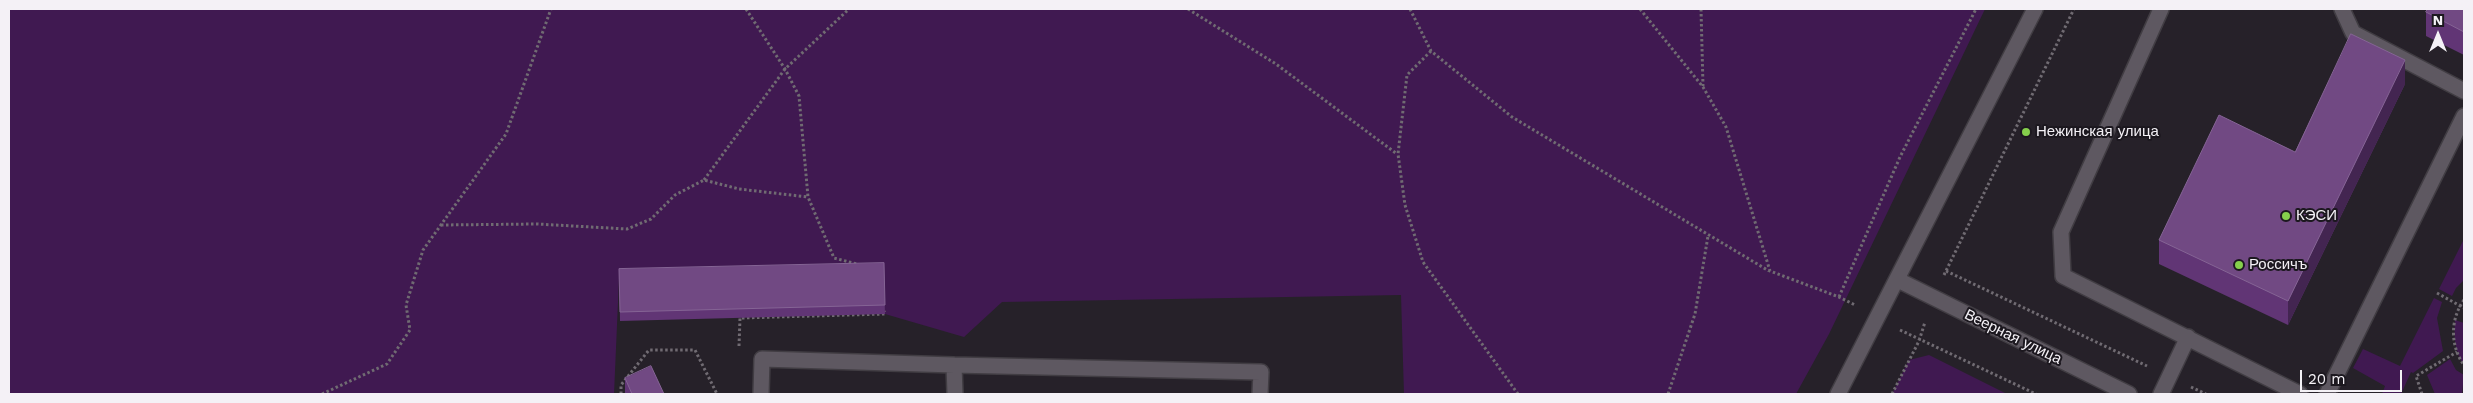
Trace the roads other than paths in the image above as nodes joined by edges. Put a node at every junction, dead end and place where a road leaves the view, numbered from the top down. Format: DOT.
graph roads {
  1 [pos="2034,9"];
  2 [pos="2161,9"];
  3 [pos="2342,9"];
  4 [pos="2464,91"];
  5 [pos="2464,116"];
  6 [pos="1898,280"];
  7 [pos="2188,337"];
  8 [pos="954,365"];
  9 [pos="761,394"];
  10 [pos="955,394"];
  11 [pos="1260,394"];
  12 [pos="1838,394"];
  13 [pos="2128,394"];
  14 [pos="2161,394"];
  15 [pos="2300,394"];
  16 [pos="2327,394"];
  1 -- 6 [label="street"];
  2 -- 7 [label="street"];
  3 -- 4 [label="street"];
  5 -- 16 [label="street"];
  6 -- 12 [label="street"];
  6 -- 13 [label="street, Веерная улица"];
  7 -- 14 [label="street"];
  7 -- 15 [label="street"];
  8 -- 9 [label="street"];
  8 -- 10 [label="street"];
  8 -- 11 [label="street"];
}
